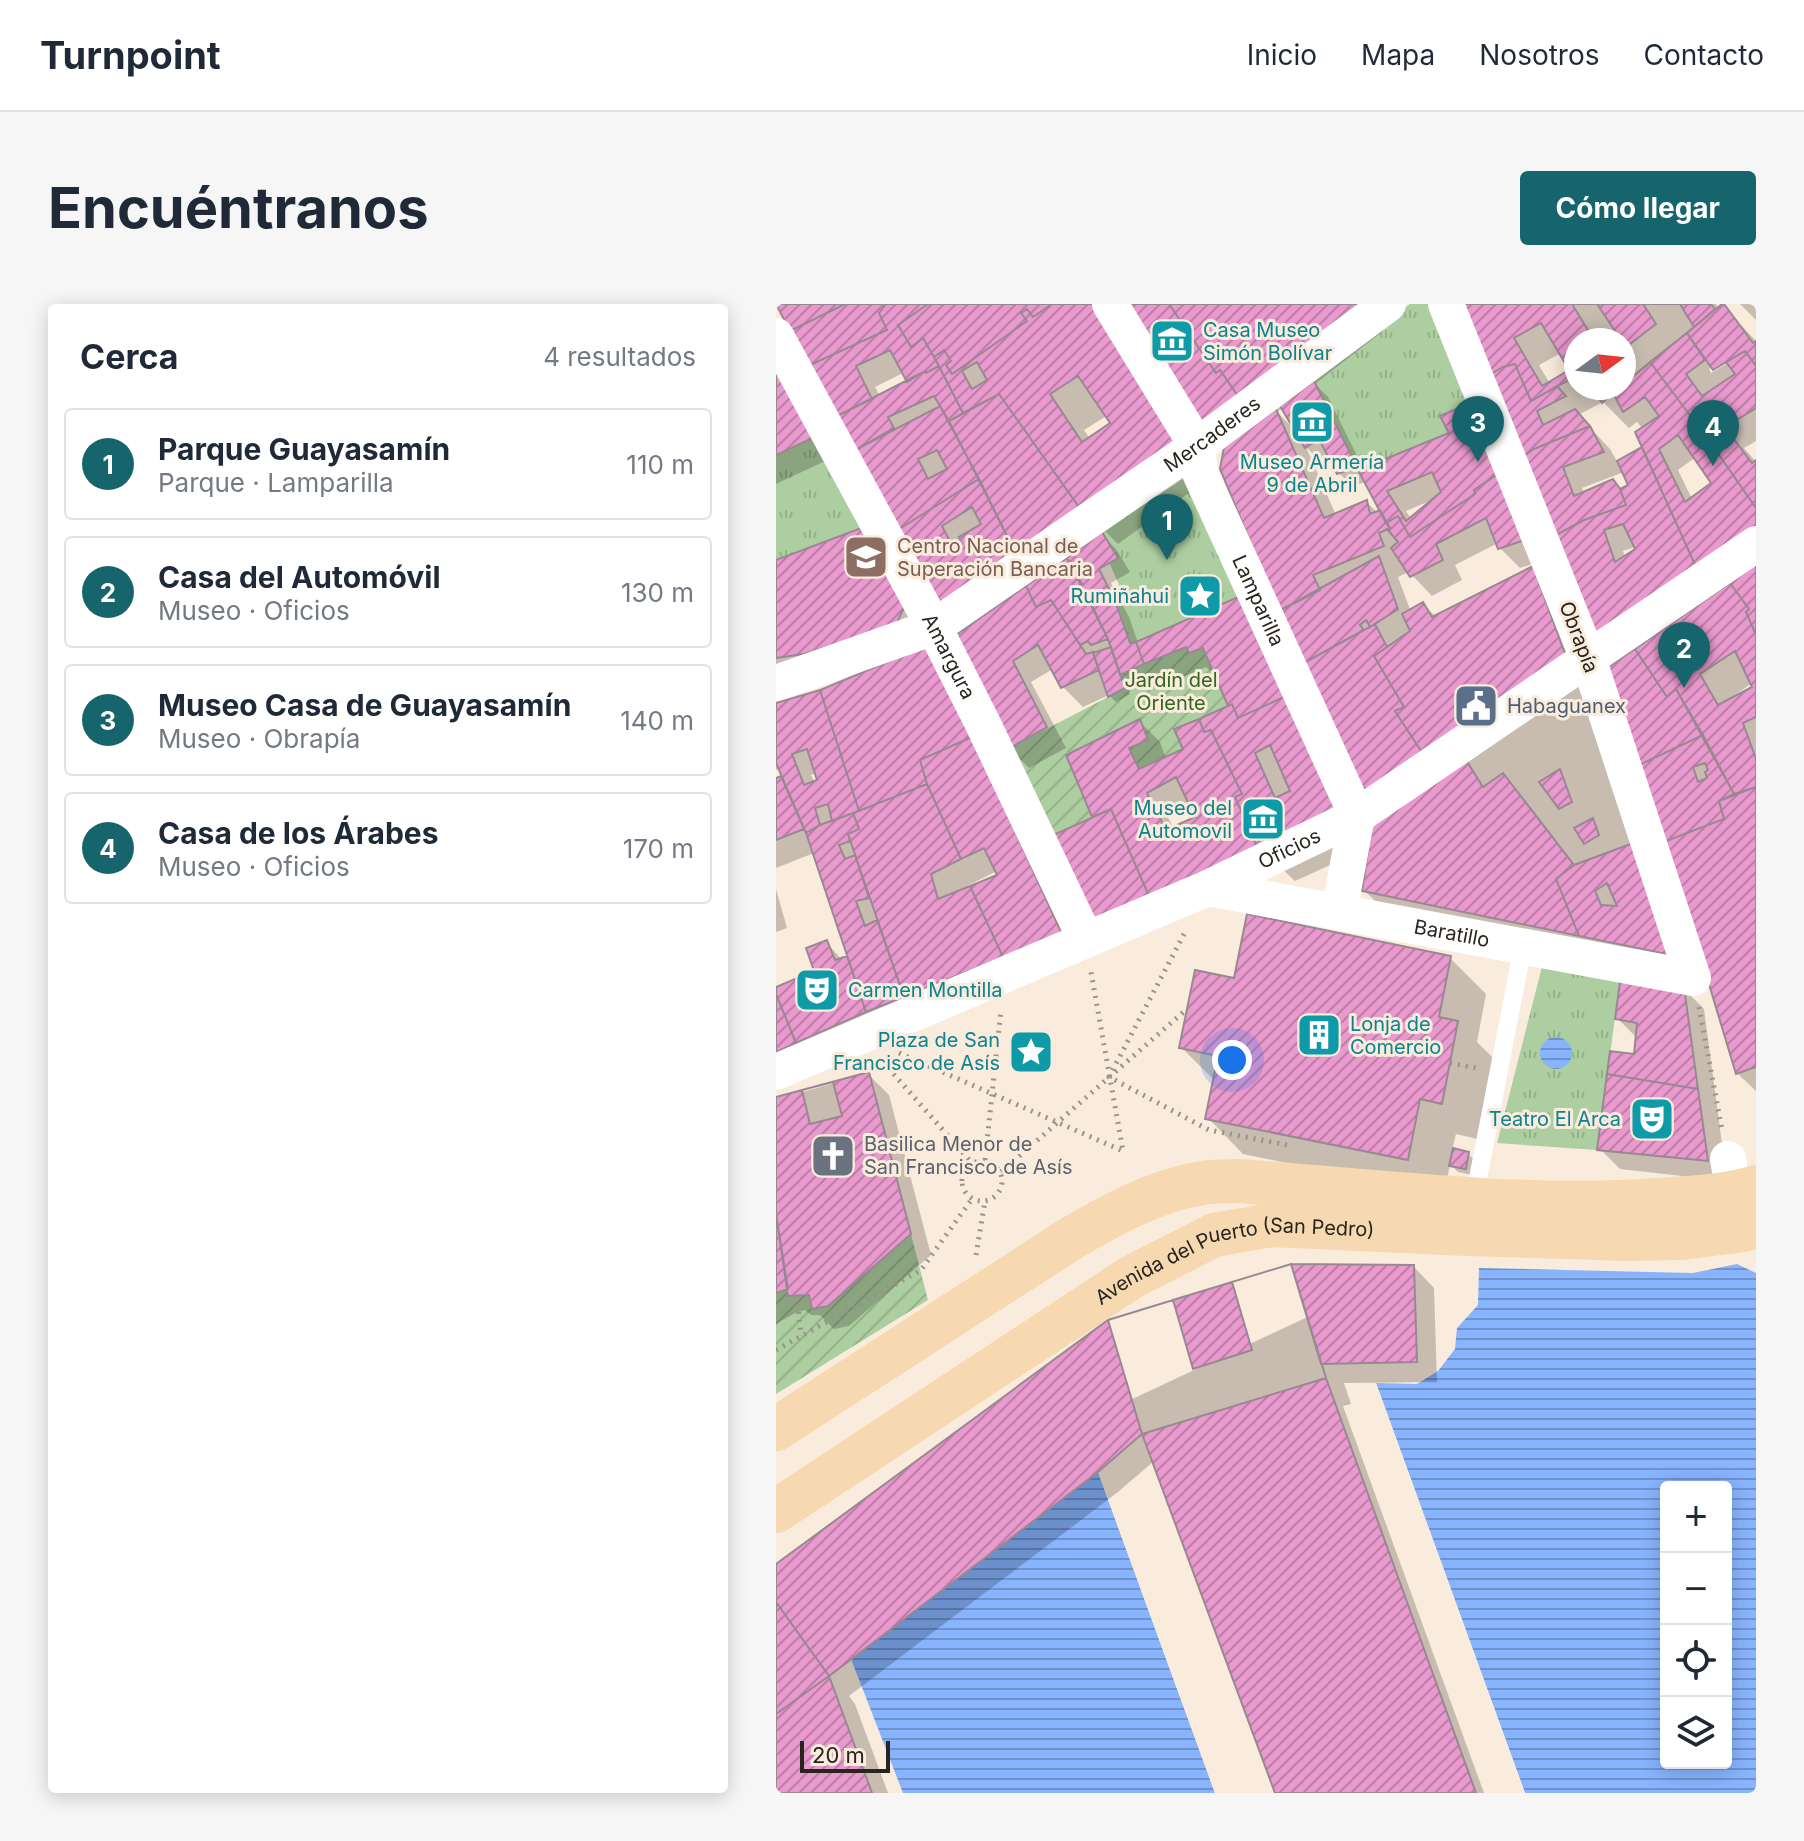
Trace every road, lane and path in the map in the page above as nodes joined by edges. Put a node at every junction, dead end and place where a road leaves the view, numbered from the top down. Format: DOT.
graph roads {
  1 [pos="1388,304"];
  2 [pos="1446,304"];
  3 [pos="1117,316"];
  4 [pos="776,336"];
  5 [pos="1197,446"];
  6 [pos="1756,544"];
  7 [pos="934,627"];
  8 [pos="1588,658"];
  9 [pos="776,683"];
  10 [pos="1357,816"];
  11 [pos="1208,888"];
  12 [pos="1345,913"];
  13 [pos="1086,940"];
  14 [pos="1537,949"];
  15 [pos="1005,974"];
  16 [pos="1693,978"];
  17 [pos="1187,1009"];
  18 [pos="860,1036"];
  19 [pos="776,1072"];
  20 [pos="1109,1077"];
  21 [pos="992,1094"];
  22 [pos="1191,1120"];
  23 [pos="1057,1122"];
  24 [pos="985,1160"];
  25 [pos="972,1163"];
  26 [pos="1001,1172"];
  27 [pos="1744,1191"];
  28 [pos="972,1199"];
  29 [pos="1471,1217"];
  30 [pos="797,1296"];
  31 [pos="801,1336"];
  32 [pos="776,1350"];
  33 [pos="776,1429"];
  34 [pos="776,1511"];
  1 -- 5 [label="street, Mercaderes"];
  2 -- 8 [label="street, Obrapía"];
  3 -- 5 [label="street, Lamparilla"];
  4 -- 7 [label="street, Amargura"];
  5 -- 7 [label="street, Mercaderes"];
  5 -- 10 [label="street, Lamparilla"];
  6 -- 8 [label="street, Oficios"];
  7 -- 9 [label="street, Mercaderes"];
  7 -- 13 [label="street, Amargura"];
  8 -- 10 [label="street, Oficios"];
  8 -- 16 [label="street, Obrapía"];
  10 -- 11 [label="street, Oficios"];
  10 -- 12 [label="street"];
  11 -- 12 [label="street, Baratillo"];
  11 -- 13 [label="street, Oficios"];
  11 -- 20 [label="path"];
  12 -- 14 [label="street, Baratillo"];
  13 -- 15 [label="street, Oficios"];
  13 -- 20 [label="path"];
  14 -- 16 [label="street, Baratillo"];
  14 -- 29 [label="lane"];
  15 -- 18 [label="street, Oficios"];
  15 -- 21 [label="path"];
  16 -- 27 [label="path"];
  17 -- 20 [label="path"];
  18 -- 19 [label="street, Oficios"];
  18 -- 21 [label="path"];
  18 -- 25 [label="path"];
  20 -- 22 [label="path"];
  20 -- 23 [label="path"];
  20 -- 23 [label="path"];
  21 -- 23 [label="path"];
  21 -- 24 [label="path"];
  23 -- 26 [label="path"];
  24 -- 25 [label="path"];
  24 -- 26 [label="path"];
  25 -- 28 [label="path"];
  26 -- 28 [label="path"];
  27 -- 29 [label="main road, Avenida del Puerto (San Pedro)"];
  28 -- 31 [label="path"];
  29 -- 33 [label="main road, Avenida del Puerto (San Pedro)"];
  29 -- 34 [label="main road, Avenida del Puerto (San Pedro)"];
  30 -- 31 [label="path"];
  31 -- 32 [label="path"];
}
